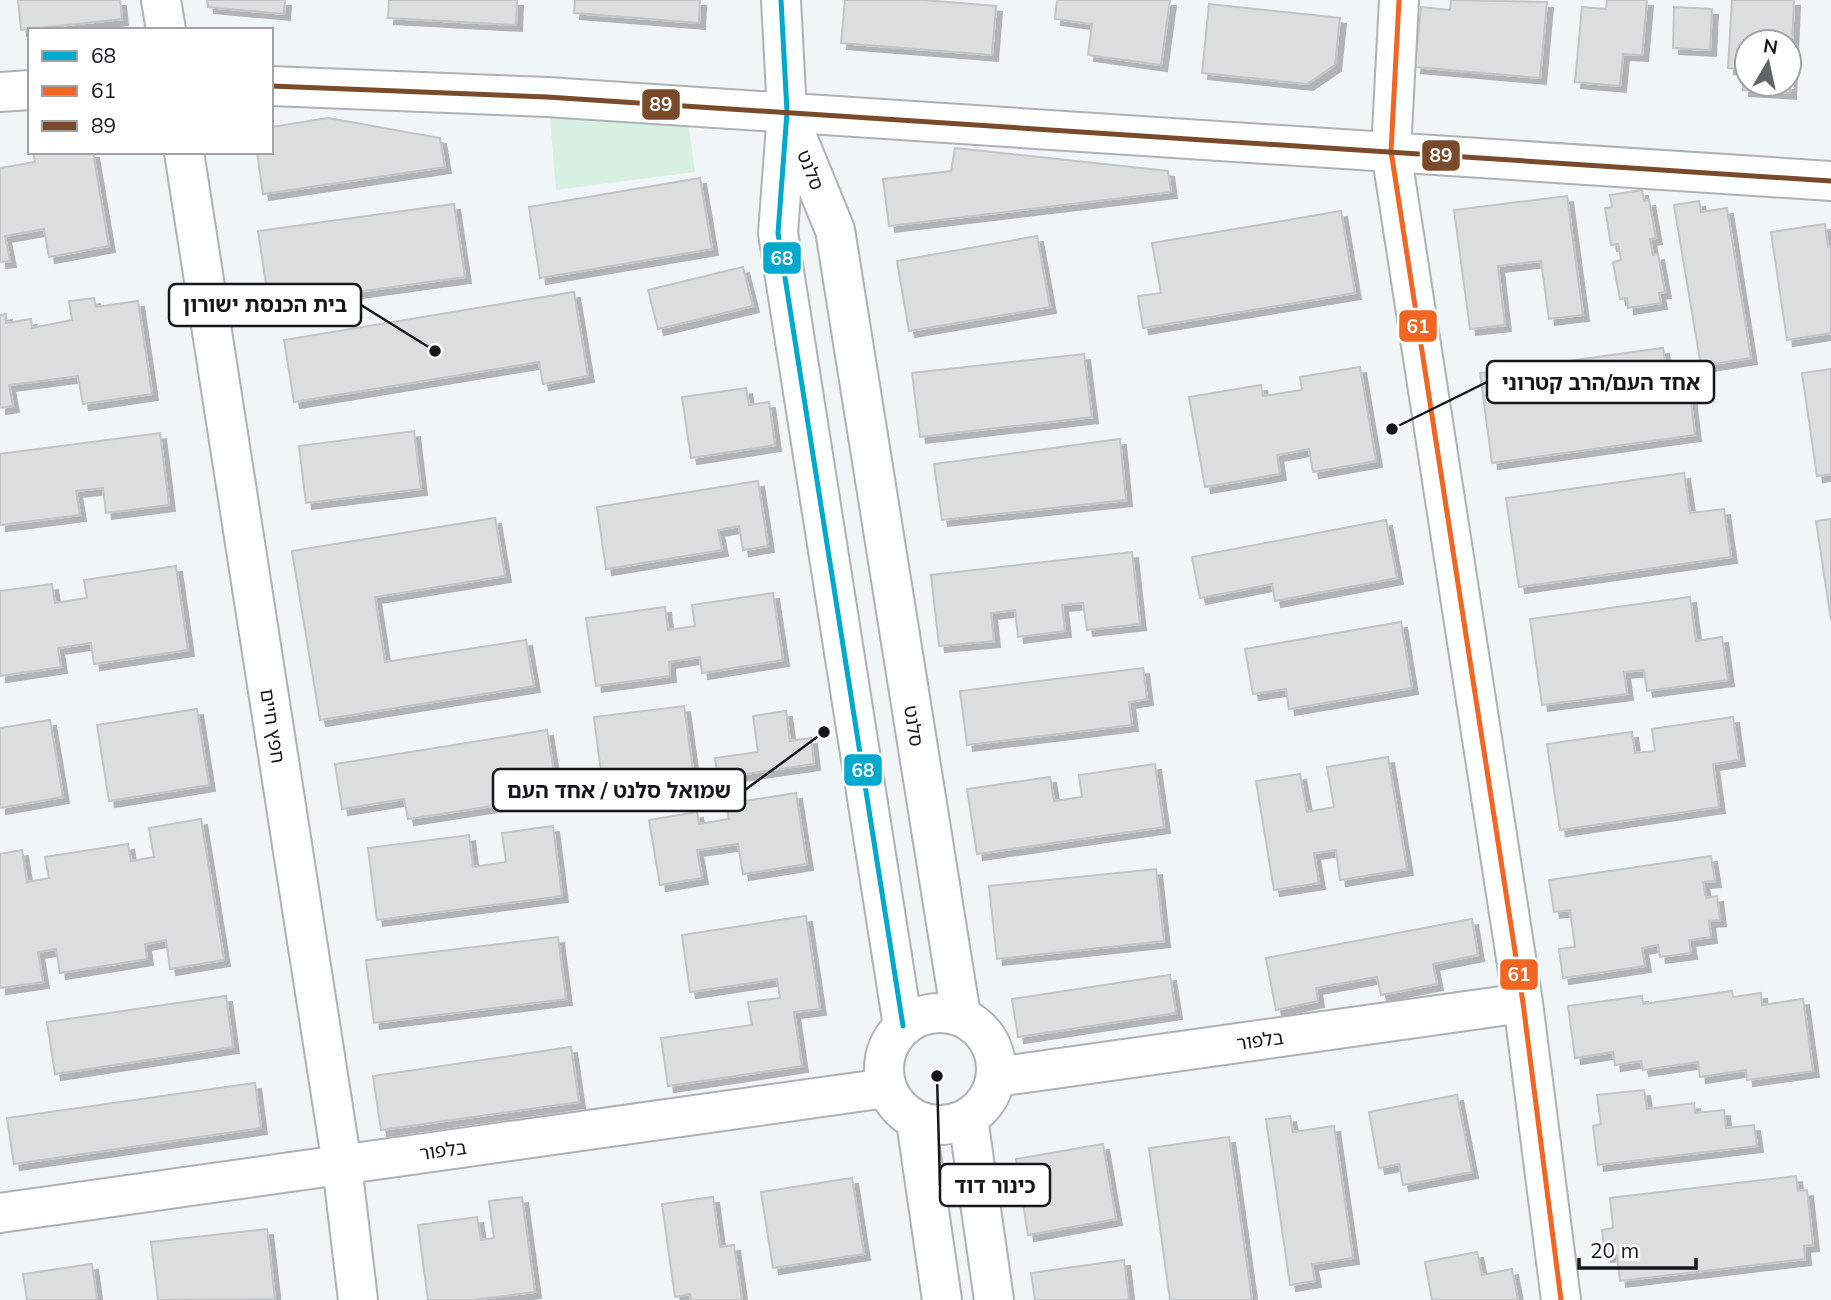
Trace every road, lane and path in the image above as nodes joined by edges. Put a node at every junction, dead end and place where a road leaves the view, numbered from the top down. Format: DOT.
graph roads {
  1 [pos="162,0"];
  2 [pos="781,0"];
  3 [pos="1399,0"];
  4 [pos="166,28"];
  5 [pos="273,86"];
  6 [pos="28,90"];
  7 [pos="0,92"];
  8 [pos="786,112"];
  9 [pos="1391,151"];
  10 [pos="184,154"];
  11 [pos="1831,181"];
  12 [pos="1523,1003"];
  13 [pos="961,1016"];
  14 [pos="903,1026"];
  15 [pos="996,1077"];
  16 [pos="886,1088"];
  17 [pos="968,1118"];
  18 [pos="916,1121"];
  19 [pos="342,1165"];
  20 [pos="0,1213"];
  21 [pos="358,1300"];
  22 [pos="942,1300"];
  23 [pos="994,1300"];
  24 [pos="1561,1300"];
  1 -- 4 [label="street"];
  2 -- 8 [label="street"];
  3 -- 9 [label="street"];
  5 -- 8 [label="street"];
  6 -- 7 [label="street"];
  8 -- 9 [label="street"];
  8 -- 13 [label="street, סלנט"];
  8 -- 14 [label="street, סלנט"];
  9 -- 11 [label="street"];
  9 -- 12 [label="street"];
  10 -- 19 [label="street, חפץ חיים"];
  12 -- 15 [label="street, בלפור"];
  12 -- 24 [label="street"];
  13 -- 14 [label="street"];
  13 -- 15 [label="street"];
  14 -- 16 [label="street"];
  15 -- 17 [label="street"];
  16 -- 18 [label="street"];
  16 -- 19 [label="street, בלפור"];
  17 -- 18 [label="street"];
  17 -- 23 [label="street"];
  18 -- 22 [label="street"];
  19 -- 20 [label="street, בלפור"];
  19 -- 21 [label="street, חפץ חיים"];
}
